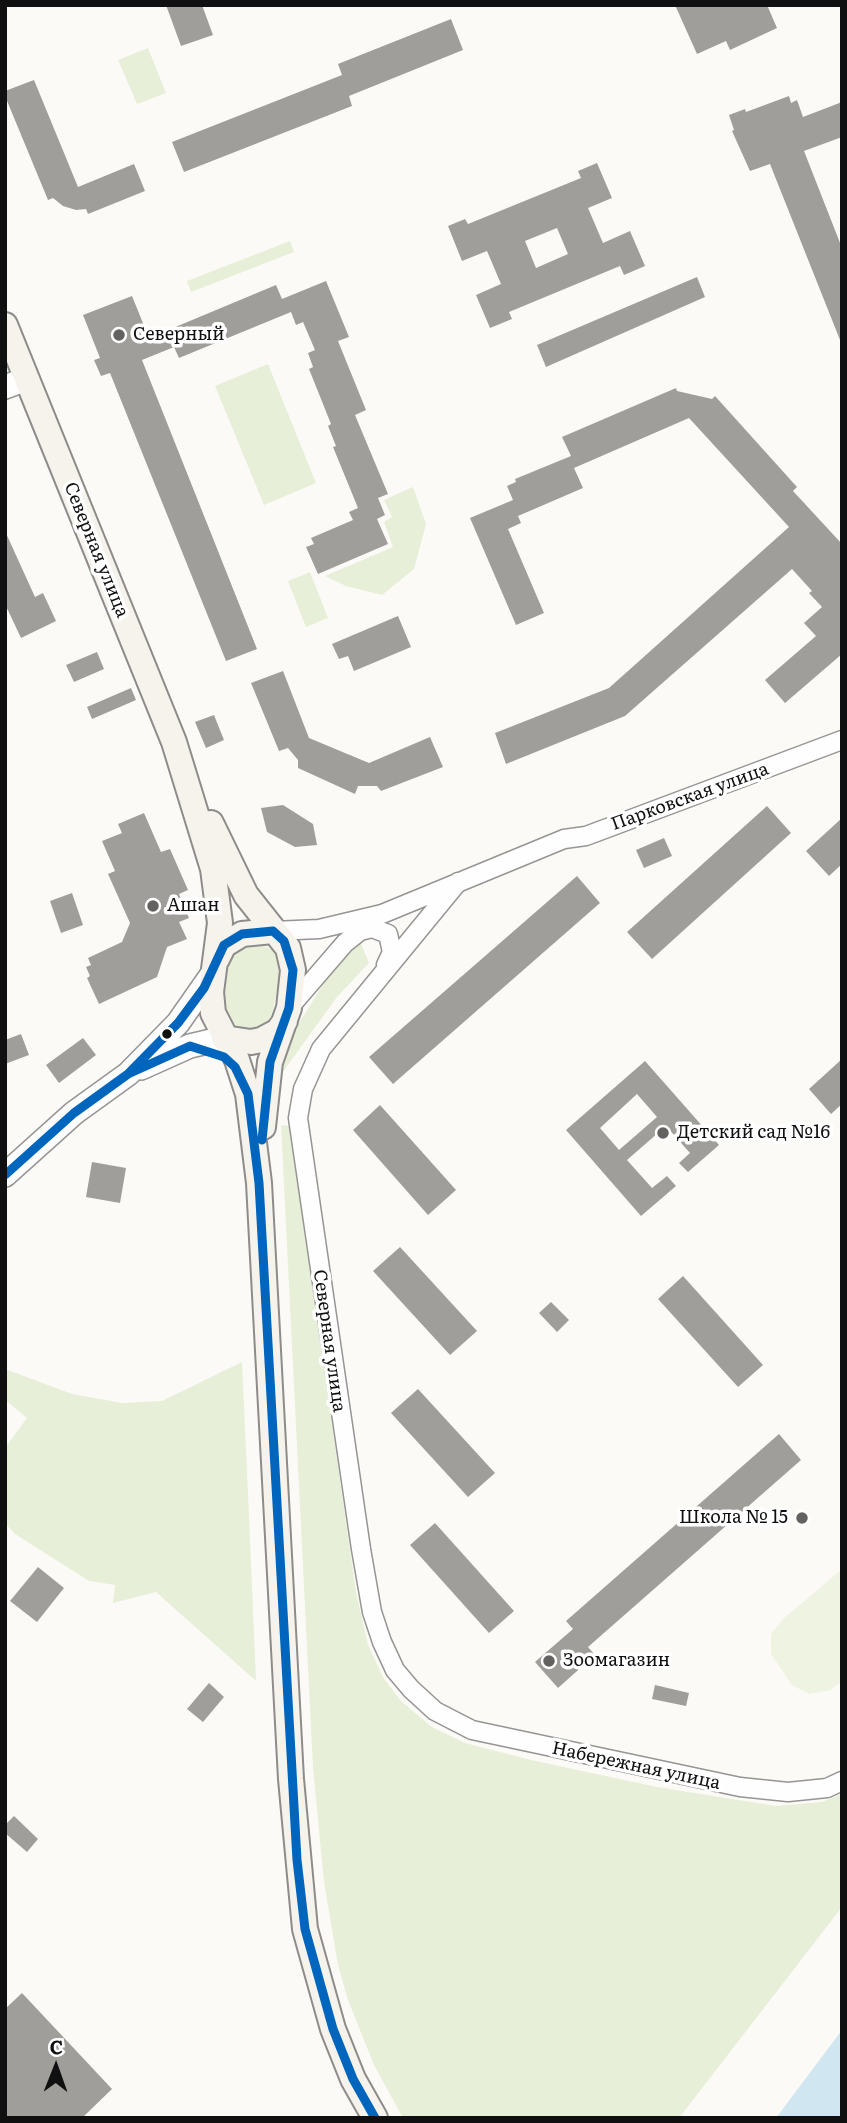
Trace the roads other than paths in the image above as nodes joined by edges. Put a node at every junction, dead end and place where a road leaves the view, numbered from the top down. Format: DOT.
graph roads {
  1 [pos="5,325"];
  2 [pos="16,383"];
  3 [pos="842,740"];
  4 [pos="186,774"];
  5 [pos="458,882"];
  6 [pos="382,914"];
  7 [pos="273,931"];
  8 [pos="360,931"];
  9 [pos="215,966"];
  10 [pos="382,975"];
  11 [pos="287,1014"];
  12 [pos="224,1038"];
  13 [pos="190,1046"];
  14 [pos="128,1074"];
  15 [pos="243,1080"];
  16 [pos="5,1175"];
  17 [pos="259,1183"];
  18 [pos="435,1711"];
  19 [pos="842,1781"];
  20 [pos="375,2118"];
  1 -- 2 [label="main road, Северная улица"];
  2 -- 4 [label="main road, Северная улица"];
  3 -- 5 [label="street, Парковская улица"];
  4 -- 7 [label="main road, Северная улица"];
  4 -- 9 [label="main road, Северная улица"];
  5 -- 6 [label="street, Парковская улица"];
  5 -- 10 [label="street, Северная улица"];
  6 -- 7 [label="street, Парковская улица"];
  6 -- 8 [label="street, Парковская улица"];
  7 -- 9 [label="main road"];
  7 -- 11 [label="main road, Северная улица"];
  8 -- 10 [label="street"];
  8 -- 11 [label="street, Парковская улица"];
  9 -- 12 [label="main road, Северная улица"];
  9 -- 14 [label="street"];
  10 -- 18 [label="street, Северная улица"];
  11 -- 12 [label="main road"];
  11 -- 17 [label="main road, Северная улица"];
  12 -- 13 [label="street"];
  12 -- 15 [label="main road, Северная улица"];
  13 -- 14 [label="street"];
  13 -- 15 [label="street"];
  14 -- 16 [label="street"];
  15 -- 17 [label="main road, Северная улица"];
  17 -- 20 [label="main road, Северная улица"];
  18 -- 19 [label="street, Набережная улица"];
}
